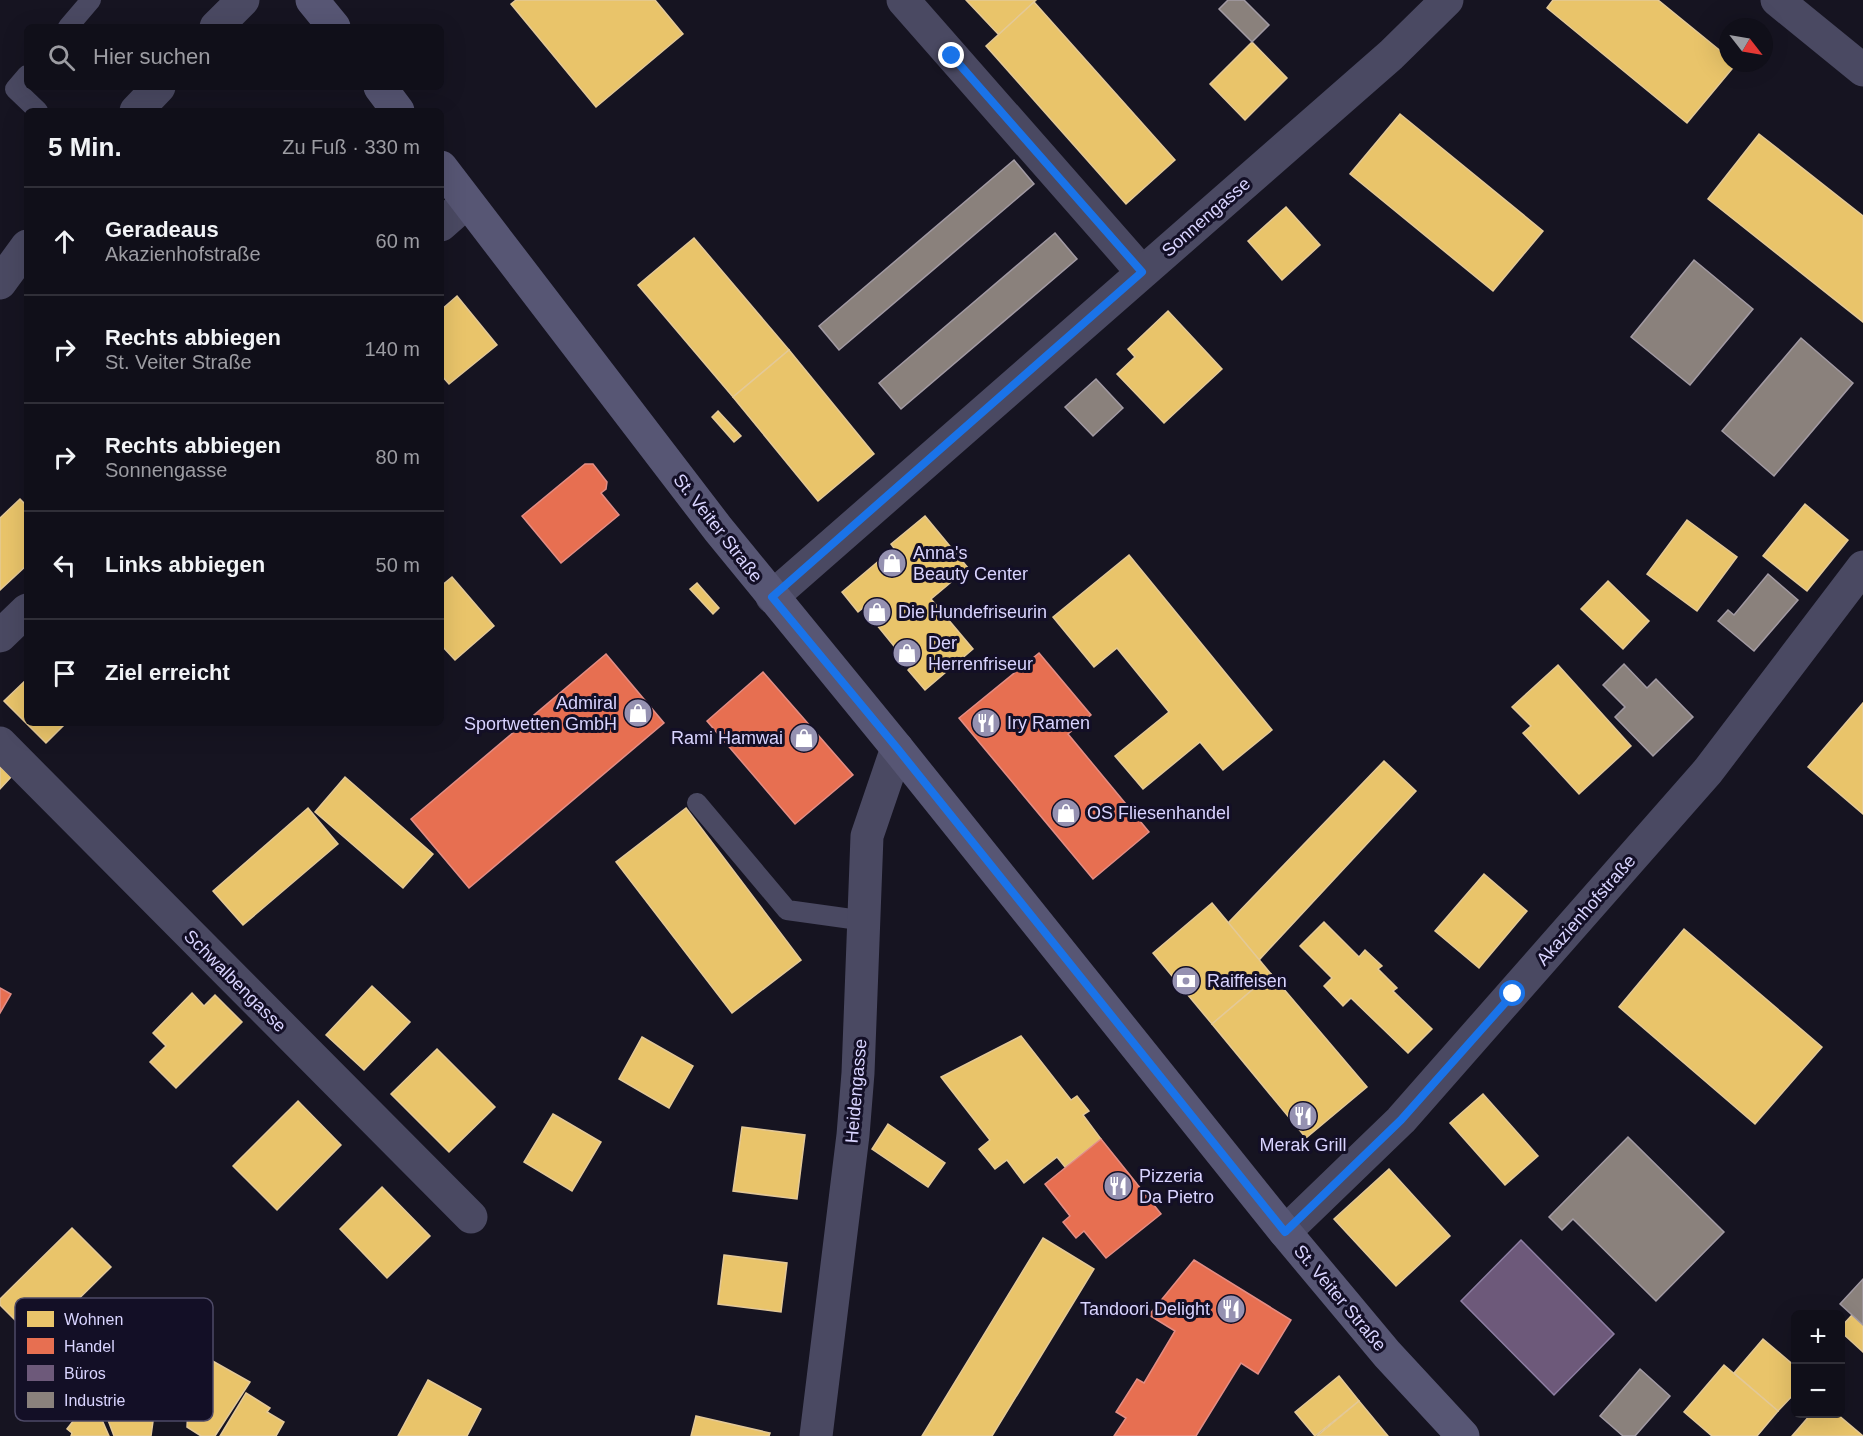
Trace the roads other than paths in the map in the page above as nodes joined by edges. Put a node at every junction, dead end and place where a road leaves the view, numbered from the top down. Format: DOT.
graph roads {
  1 [pos="91,0"];
  2 [pos="243,0"];
  3 [pos="312,0"];
  4 [pos="903,0"];
  5 [pos="1447,0"];
  6 [pos="1777,0"];
  7 [pos="71,24"];
  8 [pos="219,24"];
  9 [pos="332,24"];
  10 [pos="1863,70"];
  11 [pos="14,88"];
  12 [pos="156,90"];
  13 [pos="382,90"];
  14 [pos="35,108"];
  15 [pos="139,108"];
  16 [pos="396,108"];
  17 [pos="444,171"];
  18 [pos="467,202"];
  19 [pos="444,222"];
  20 [pos="24,250"];
  21 [pos="1142,272"];
  22 [pos="0,284"];
  23 [pos="1863,567"];
  24 [pos="772,597"];
  25 [pos="24,613"];
  26 [pos="0,636"];
  27 [pos="0,743"];
  28 [pos="897,748"];
  29 [pos="697,803"];
  30 [pos="866,921"];
  31 [pos="471,1217"];
  32 [pos="1285,1232"];
  33 [pos="816,1436"];
  34 [pos="1463,1436"];
  1 -- 7 [label="lane"];
  2 -- 8 [label="street"];
  3 -- 9 [label="main road"];
  4 -- 21 [label="street"];
  5 -- 21 [label="street, Sonnengasse"];
  6 -- 10 [label="street"];
  11 -- 14 [label="lane"];
  12 -- 15 [label="street"];
  13 -- 16 [label="main road"];
  17 -- 18 [label="main road, St. Veiter Straße"];
  18 -- 19 [label="street"];
  18 -- 24 [label="main road, St. Veiter Straße"];
  20 -- 22 [label="street"];
  21 -- 24 [label="street, Sonnengasse"];
  23 -- 32 [label="street, Akazienhofstraße"];
  24 -- 28 [label="main road, St. Veiter Straße"];
  25 -- 26 [label="street"];
  27 -- 31 [label="street, Schwalbengasse"];
  28 -- 30 [label="street, Heidengasse"];
  28 -- 32 [label="main road, St. Veiter Straße"];
  29 -- 30 [label="lane"];
  30 -- 33 [label="street, Heidengasse"];
  32 -- 34 [label="main road, St. Veiter Straße"];
}
